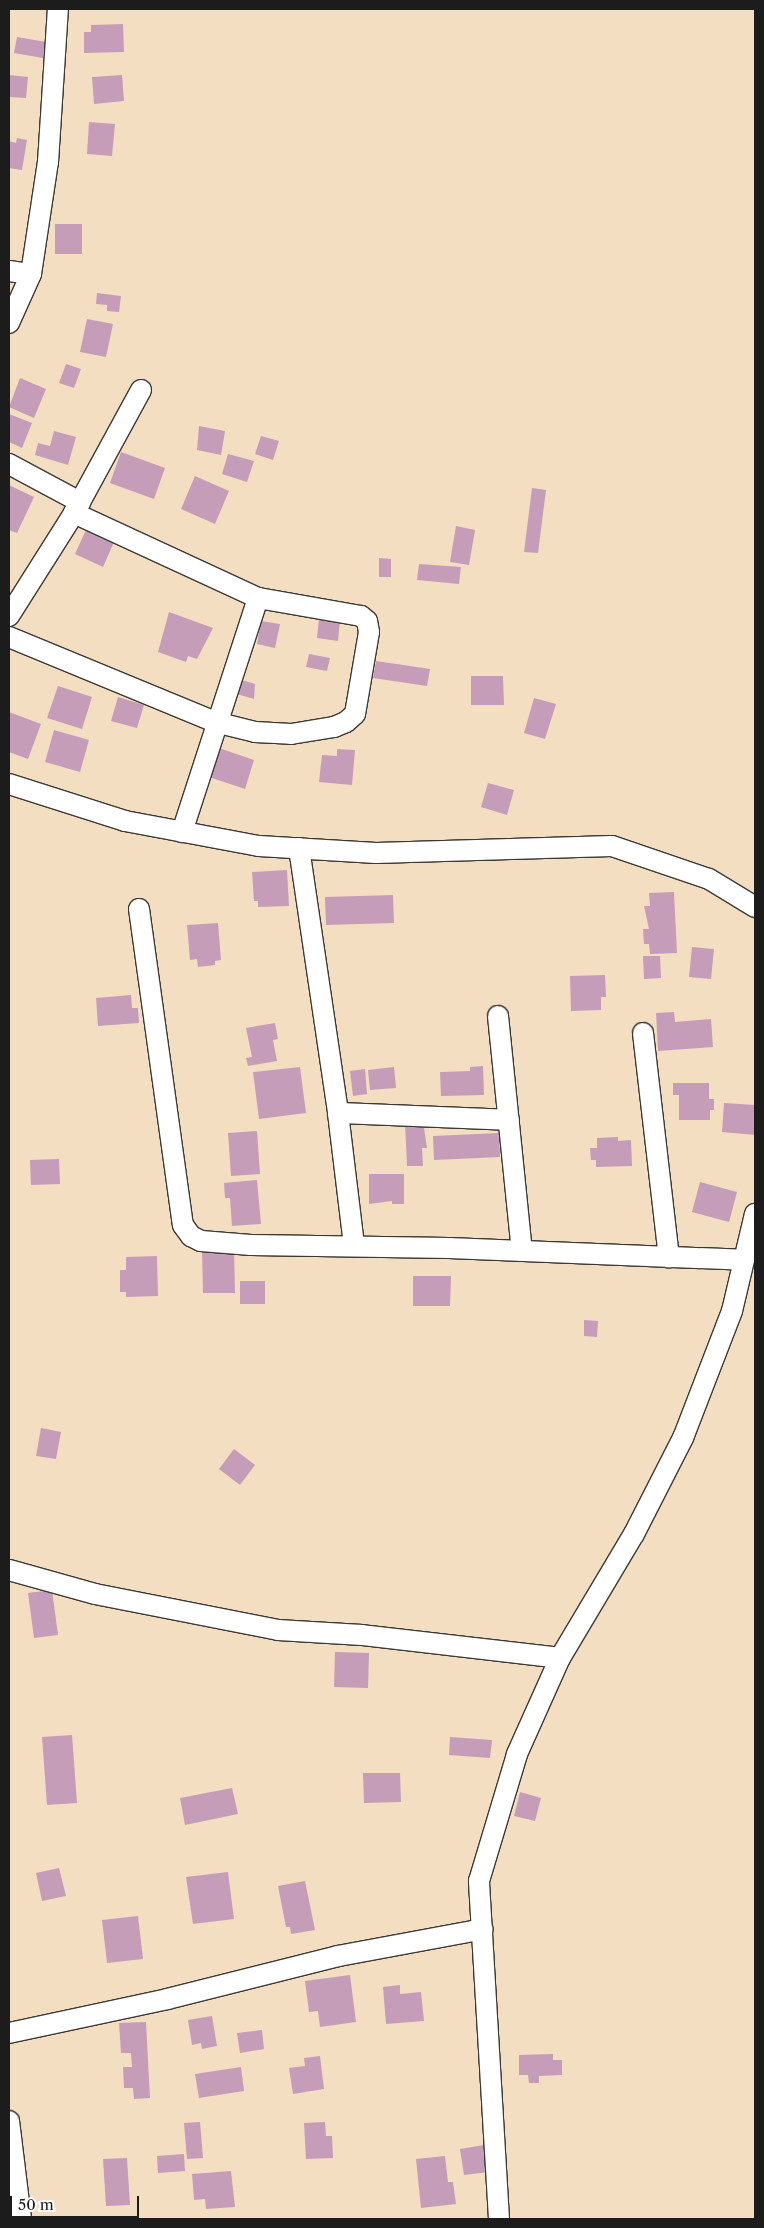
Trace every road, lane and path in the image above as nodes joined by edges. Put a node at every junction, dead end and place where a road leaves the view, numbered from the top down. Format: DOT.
graph roads {
  1 [pos="58,9"];
  2 [pos="9,271"];
  3 [pos="31,274"];
  4 [pos="9,323"];
  5 [pos="141,390"];
  6 [pos="9,464"];
  7 [pos="77,507"];
  8 [pos="258,598"];
  9 [pos="9,616"];
  10 [pos="9,637"];
  11 [pos="215,722"];
  12 [pos="9,784"];
  13 [pos="182,832"];
  14 [pos="299,848"];
  15 [pos="755,907"];
  16 [pos="139,910"];
  17 [pos="498,1016"];
  18 [pos="643,1033"];
  19 [pos="338,1113"];
  20 [pos="509,1120"];
  21 [pos="755,1214"];
  22 [pos="354,1246"];
  23 [pos="522,1251"];
  24 [pos="669,1257"];
  25 [pos="744,1260"];
  26 [pos="9,1570"];
  27 [pos="560,1658"];
  28 [pos="483,1928"];
  29 [pos="9,2033"];
  30 [pos="9,2121"];
  31 [pos="21,2219"];
  32 [pos="499,2219"];
  1 -- 3 [label="street"];
  2 -- 3 [label="street"];
  3 -- 4 [label="street"];
  5 -- 7 [label="street"];
  6 -- 7 [label="street"];
  7 -- 8 [label="street"];
  7 -- 9 [label="street"];
  8 -- 11 [label="street"];
  8 -- 11 [label="street"];
  10 -- 11 [label="street"];
  11 -- 13 [label="street"];
  12 -- 13 [label="street"];
  13 -- 14 [label="street"];
  14 -- 15 [label="street"];
  14 -- 19 [label="street"];
  16 -- 22 [label="street"];
  17 -- 20 [label="street"];
  18 -- 24 [label="street"];
  19 -- 20 [label="street"];
  19 -- 22 [label="street"];
  20 -- 23 [label="street"];
  21 -- 25 [label="street"];
  22 -- 23 [label="street"];
  23 -- 24 [label="street"];
  24 -- 25 [label="street"];
  25 -- 27 [label="street"];
  26 -- 27 [label="street"];
  27 -- 28 [label="street"];
  28 -- 29 [label="street"];
  28 -- 32 [label="street"];
  30 -- 31 [label="street"];
}
